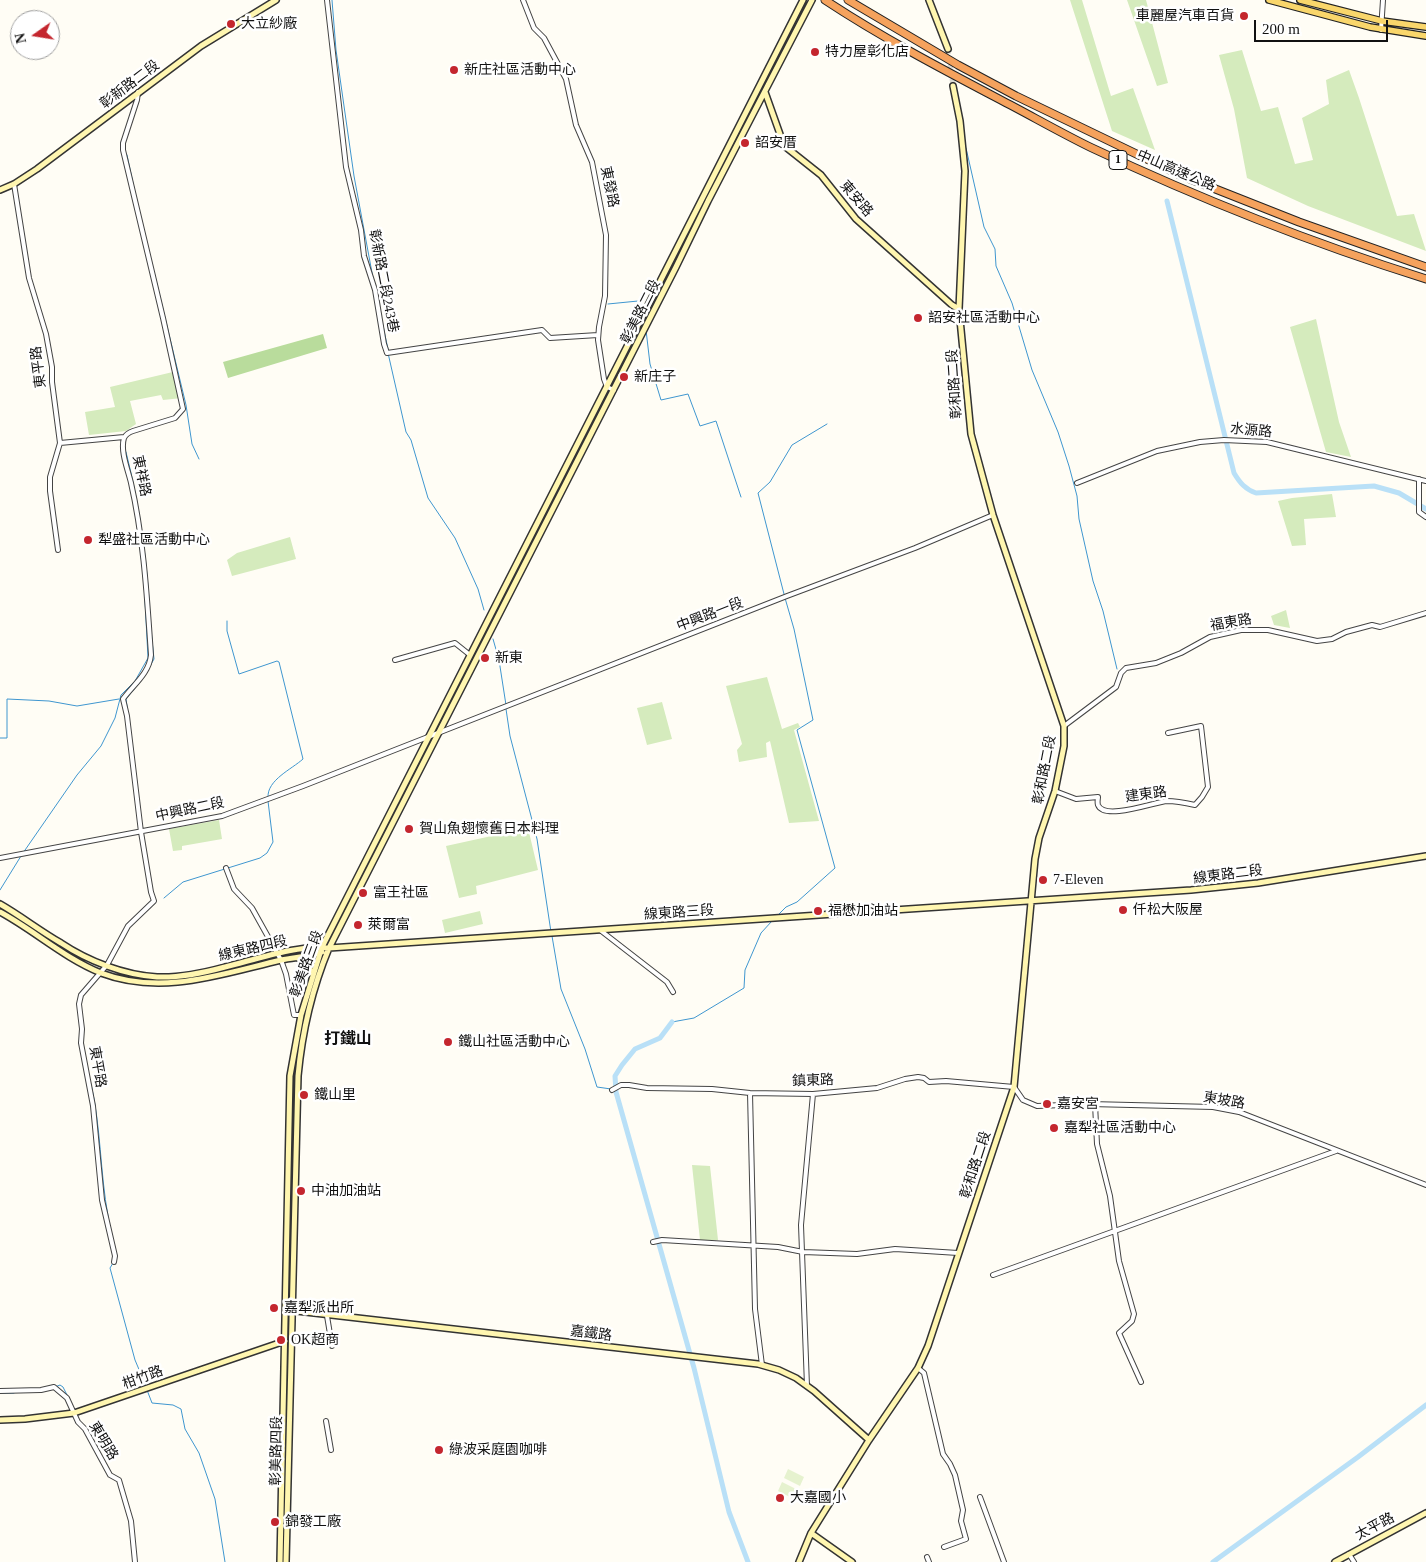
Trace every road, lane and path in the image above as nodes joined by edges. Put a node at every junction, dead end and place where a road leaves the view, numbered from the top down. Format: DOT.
graph roads {
  1 [pos="276,0"];
  2 [pos="327,0"];
  3 [pos="523,0"];
  4 [pos="803,0"];
  5 [pos="812,0"];
  6 [pos="848,0"];
  7 [pos="929,0"];
  8 [pos="1269,0"];
  9 [pos="1300,0"];
  10 [pos="1383,0"];
  11 [pos="827,1"];
  12 [pos="1382,21"];
  13 [pos="1426,27"];
  14 [pos="1380,30"];
  15 [pos="1426,36"];
  16 [pos="948,49"];
  17 [pos="953,86"];
  18 [pos="758,88"];
  19 [pos="138,92"];
  20 [pos="765,92"];
  21 [pos="741,123"];
  22 [pos="747,127"];
  23 [pos="14,184"];
  24 [pos="0,190"];
  25 [pos="1426,267"];
  26 [pos="1426,279"];
  27 [pos="960,309"];
  28 [pos="598,335"];
  29 [pos="607,387"];
  30 [pos="614,390"];
  31 [pos="124,437"];
  32 [pos="60,443"];
  33 [pos="1419,479"];
  34 [pos="1426,481"];
  35 [pos="1076,483"];
  36 [pos="546,506"];
  37 [pos="552,509"];
  38 [pos="993,515"];
  39 [pos="1426,517"];
  40 [pos="58,550"];
  41 [pos="1426,613"];
  42 [pos="484,629"];
  43 [pos="489,633"];
  44 [pos="470,655"];
  45 [pos="395,660"];
  46 [pos="1064,726"];
  47 [pos="1168,733"];
  48 [pos="434,735"];
  49 [pos="1055,791"];
  50 [pos="141,832"];
  51 [pos="1426,856"];
  52 [pos="0,858"];
  53 [pos="226,868"];
  54 [pos="154,900"];
  55 [pos="1030,900"];
  56 [pos="0,904"];
  57 [pos="0,912"];
  58 [pos="600,930"];
  59 [pos="329,948"];
  60 [pos="321,950"];
  61 [pos="278,954"];
  62 [pos="297,957"];
  63 [pos="281,960"];
  64 [pos="107,965"];
  65 [pos="101,972"];
  66 [pos="313,975"];
  67 [pos="673,992"];
  68 [pos="300,1015"];
  69 [pos="1014,1087"];
  70 [pos="612,1090"];
  71 [pos="750,1093"];
  72 [pos="812,1094"];
  73 [pos="1095,1104"];
  74 [pos="1337,1151"];
  75 [pos="1426,1185"];
  76 [pos="1114,1231"];
  77 [pos="655,1242"];
  78 [pos="753,1246"];
  79 [pos="803,1252"];
  80 [pos="958,1253"];
  81 [pos="114,1262"];
  82 [pos="993,1275"];
  83 [pos="288,1311"];
  84 [pos="327,1316"];
  85 [pos="284,1341"];
  86 [pos="290,1341"];
  87 [pos="332,1346"];
  88 [pos="762,1365"];
  89 [pos="918,1368"];
  90 [pos="1141,1382"];
  91 [pos="807,1386"];
  92 [pos="0,1391"];
  93 [pos="74,1413"];
  94 [pos="0,1420"];
  95 [pos="326,1421"];
  96 [pos="869,1440"];
  97 [pos="331,1450"];
  98 [pos="980,1498"];
  99 [pos="1426,1513"];
  100 [pos="811,1533"];
  101 [pos="944,1547"];
  102 [pos="1349,1554"];
  103 [pos="927,1557"];
  104 [pos="135,1562"];
  105 [pos="280,1562"];
  106 [pos="286,1562"];
  107 [pos="800,1562"];
  108 [pos="852,1562"];
  109 [pos="929,1562"];
  110 [pos="1004,1562"];
  111 [pos="1335,1562"];
  112 [pos="1354,1562"];
  1 -- 19 [label="main road, 彰新路二段"];
  2 -- 28 [label="street, 彰新路二段243巷"];
  3 -- 28 [label="street, 東發路"];
  4 -- 18 [label="main road, 彰美路二段"];
  5 -- 20 [label="main road, 彰美路二段"];
  6 -- 25 [label="highway, 中山高速公路 / 1"];
  7 -- 16 [label="main road"];
  8 -- 14 [label="main road"];
  9 -- 12 [label="main road"];
  10 -- 12 [label="street"];
  11 -- 26 [label="highway, 中山高速公路 / 1"];
  12 -- 13 [label="main road"];
  12 -- 14 [label="street"];
  14 -- 15 [label="main road"];
  17 -- 27 [label="main road, 彰和路二段"];
  18 -- 20 [label="main road"];
  18 -- 21 [label="main road, 彰美路二段"];
  19 -- 23 [label="main road, 彰新路二段"];
  19 -- 31 [label="street, 東祥路"];
  20 -- 22 [label="main road, 彰美路二段"];
  20 -- 27 [label="main road, 東安路"];
  21 -- 22 [label="street"];
  21 -- 29 [label="main road, 彰美路二段"];
  22 -- 30 [label="main road, 彰美路二段"];
  23 -- 24 [label="main road, 彰新路二段"];
  23 -- 32 [label="street, 東平路"];
  27 -- 38 [label="main road, 彰和路二段"];
  28 -- 29 [label="street, 東發路"];
  29 -- 30 [label="street"];
  29 -- 36 [label="main road, 彰美路二段"];
  30 -- 37 [label="main road, 彰美路二段"];
  31 -- 32 [label="street"];
  31 -- 50 [label="street, 東祥路"];
  32 -- 40 [label="street, 東平路"];
  33 -- 34 [label="street, 水源路"];
  33 -- 35 [label="street, 水源路"];
  33 -- 39 [label="street"];
  36 -- 37 [label="main road"];
  36 -- 42 [label="main road, 彰美路二段"];
  37 -- 43 [label="main road, 彰美路二段"];
  38 -- 46 [label="main road, 彰和路二段"];
  38 -- 48 [label="street, 中興路一段"];
  41 -- 46 [label="street, 福東路"];
  42 -- 44 [label="main road, 彰美路三段"];
  43 -- 48 [label="main road, 彰美路三段"];
  44 -- 45 [label="street"];
  44 -- 48 [label="main road, 彰美路三段"];
  46 -- 49 [label="main road, 彰和路二段"];
  47 -- 49 [label="street, 建東路"];
  48 -- 50 [label="street, 中興路二段"];
  48 -- 59 [label="main road, 彰美路三段"];
  48 -- 60 [label="main road, 彰美路三段"];
  49 -- 55 [label="main road, 彰和路二段"];
  50 -- 52 [label="street, 中興路二段"];
  50 -- 54 [label="street, 東祥路"];
  51 -- 55 [label="main road, 線東路二段"];
  53 -- 61 [label="street"];
  54 -- 64 [label="street, 東平路"];
  55 -- 58 [label="main road, 線東路三段"];
  55 -- 69 [label="main road, 彰和路二段"];
  56 -- 64 [label="main road, 線東路四段"];
  57 -- 65 [label="main road, 線東路四段"];
  58 -- 59 [label="main road, 線東路三段"];
  58 -- 67 [label="street"];
  59 -- 60 [label="main road, 線東路四段"];
  59 -- 83 [label="main road, 彰美路三段"];
  60 -- 61 [label="main road, 線東路四段"];
  60 -- 62 [label="main road, 線東路四段"];
  60 -- 66 [label="main road, 彰美路三段"];
  61 -- 63 [label="street"];
  61 -- 64 [label="main road, 線東路四段"];
  62 -- 63 [label="main road, 線東路四段"];
  62 -- 66 [label="main road"];
  63 -- 65 [label="main road, 線東路四段"];
  63 -- 68 [label="street"];
  64 -- 65 [label="street, 東平路"];
  65 -- 81 [label="street, 東平路"];
  66 -- 68 [label="main road, 彰美路三段"];
  68 -- 83 [label="main road, 彰美路三段"];
  69 -- 72 [label="street, 鎮東路"];
  69 -- 73 [label="street, 東坡路"];
  69 -- 80 [label="main road, 彰和路二段"];
  70 -- 71 [label="street, 鎮東路"];
  71 -- 72 [label="street, 鎮東路"];
  71 -- 78 [label="street"];
  72 -- 79 [label="street"];
  73 -- 74 [label="street, 東坡路"];
  73 -- 76 [label="street"];
  74 -- 75 [label="street, 東坡路"];
  74 -- 76 [label="street"];
  76 -- 82 [label="street"];
  76 -- 90 [label="street"];
  77 -- 78 [label="street"];
  78 -- 79 [label="street"];
  78 -- 88 [label="street"];
  79 -- 80 [label="street"];
  79 -- 91 [label="street"];
  80 -- 89 [label="main road, 彰和路二段"];
  83 -- 84 [label="main road, 嘉鐵路"];
  83 -- 85 [label="main road, 彰美路三段"];
  83 -- 86 [label="main road, 彰美路三段"];
  84 -- 87 [label="street"];
  84 -- 88 [label="main road, 嘉鐵路"];
  85 -- 86 [label="main road, 柑竹路"];
  85 -- 93 [label="main road, 柑竹路"];
  85 -- 105 [label="main road, 彰美路四段"];
  86 -- 106 [label="main road, 彰美路四段"];
  88 -- 91 [label="main road, 嘉鐵路"];
  89 -- 96 [label="main road, 彰和路二段"];
  89 -- 101 [label="street"];
  91 -- 96 [label="main road, 嘉鐵路"];
  92 -- 93 [label="street, 東明路"];
  93 -- 94 [label="main road, 柑竹路"];
  93 -- 104 [label="street, 東明路"];
  95 -- 97 [label="street"];
  96 -- 100 [label="main road, 彰和路二段"];
  98 -- 110 [label="street"];
  99 -- 102 [label="main road, 太平路"];
  100 -- 107 [label="main road, 彰和路二段"];
  100 -- 108 [label="main road"];
  102 -- 111 [label="main road, 太平路"];
  102 -- 112 [label="street"];
  103 -- 109 [label="street"];
}
